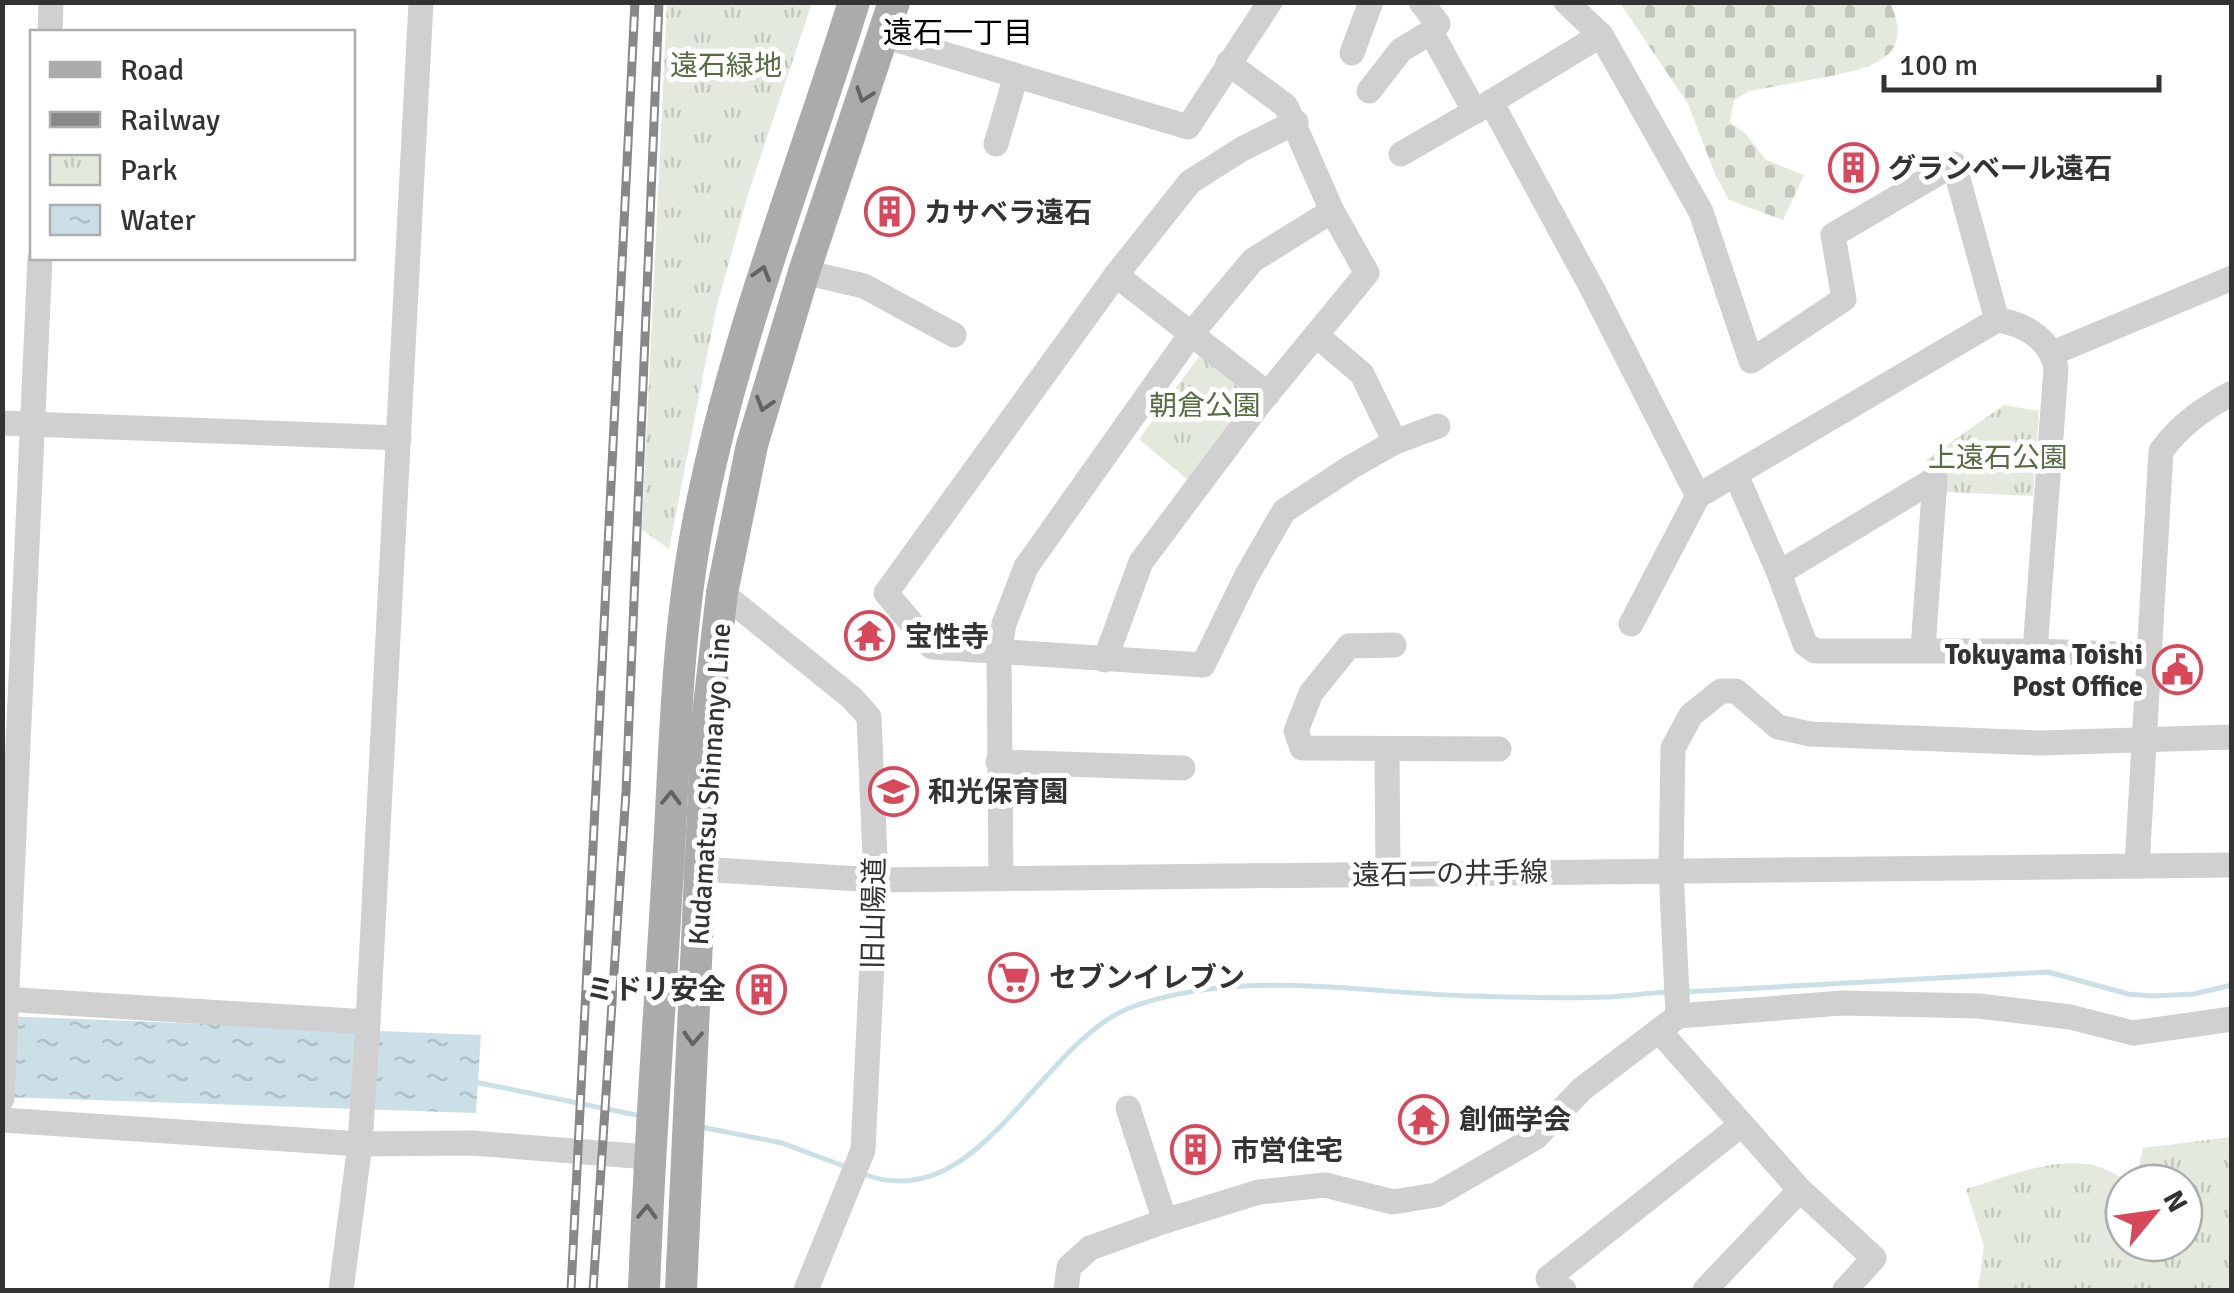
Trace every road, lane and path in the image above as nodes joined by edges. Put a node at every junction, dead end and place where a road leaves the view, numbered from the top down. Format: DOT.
graph roads {
  1 [pos="51,2"];
  2 [pos="421,2"];
  3 [pos="854,2"];
  4 [pos="894,2"];
  5 [pos="1270,2"];
  6 [pos="1371,2"];
  7 [pos="1420,2"];
  8 [pos="1566,2"];
  9 [pos="50,30"];
  10 [pos="1431,32"];
  11 [pos="1601,35"];
  12 [pos="884,36"];
  13 [pos="1352,52"];
  14 [pos="1228,63"];
  15 [pos="1016,76"];
  16 [pos="1369,90"];
  17 [pos="1483,107"];
  18 [pos="1295,122"];
  19 [pos="996,144"];
  20 [pos="1400,154"];
  21 [pos="1332,211"];
  22 [pos="40,260"];
  23 [pos="804,272"];
  24 [pos="1116,275"];
  25 [pos="2232,278"];
  26 [pos="1997,320"];
  27 [pos="1191,334"];
  28 [pos="954,335"];
  29 [pos="1316,335"];
  30 [pos="2053,353"];
  31 [pos="2232,392"];
  32 [pos="1268,394"];
  33 [pos="2,424"];
  34 [pos="33,425"];
  35 [pos="1438,426"];
  36 [pos="399,438"];
  37 [pos="1395,442"];
  38 [pos="1736,475"];
  39 [pos="1698,496"];
  40 [pos="1779,573"];
  41 [pos="722,592"];
  42 [pos="1631,624"];
  43 [pos="1394,644"];
  44 [pos="1923,650"];
  45 [pos="2035,651"];
  46 [pos="999,653"];
  47 [pos="2150,656"];
  48 [pos="1104,660"];
  49 [pos="2232,737"];
  50 [pos="2142,742"];
  51 [pos="1387,748"];
  52 [pos="1499,749"];
  53 [pos="998,762"];
  54 [pos="1183,768"];
  55 [pos="668,866"];
  56 [pos="2137,866"];
  57 [pos="2232,866"];
  58 [pos="702,870"];
  59 [pos="1671,870"];
  60 [pos="1388,873"];
  61 [pos="1001,878"];
  62 [pos="876,880"];
  63 [pos="5,999"];
  64 [pos="2232,1020"];
  65 [pos="368,1022"];
  66 [pos="1669,1024"];
  67 [pos="2,1099"];
  68 [pos="1128,1108"];
  69 [pos="2,1120"];
  70 [pos="1742,1125"];
  71 [pos="650,1132"];
  72 [pos="360,1144"];
  73 [pos="1800,1190"];
  74 [pos="1165,1221"];
  75 [pos="815,1288"];
  76 [pos="341,1290"];
  77 [pos="644,1290"];
  78 [pos="680,1290"];
  79 [pos="1066,1290"];
  80 [pos="1564,1290"];
  81 [pos="1705,1290"];
  82 [pos="1845,1290"];
  1 -- 9 [label="street"];
  2 -- 36 [label="street"];
  55 -- 3 [label="main road, Kudamatsu Shinnanyo Line, one-way"];
  4 -- 12 [label="main road, Kudamatsu Shinnanyo Line"];
  5 -- 14 [label="street"];
  6 -- 13 [label="street"];
  7 -- 10 [label="street"];
  8 -- 11 [label="street"];
  10 -- 16 [label="street"];
  10 -- 17 [label="street"];
  11 -- 17 [label="street"];
  11 -- 26 [label="street"];
  12 -- 15 [label="street"];
  12 -- 23 [label="main road, Kudamatsu Shinnanyo Line, one-way"];
  14 -- 15 [label="street"];
  14 -- 18 [label="street"];
  15 -- 19 [label="street"];
  17 -- 20 [label="street"];
  17 -- 39 [label="street"];
  18 -- 21 [label="street"];
  18 -- 24 [label="street"];
  21 -- 27 [label="street"];
  21 -- 29 [label="street"];
  22 -- 34 [label="street"];
  23 -- 28 [label="street"];
  23 -- 41 [label="main road, Kudamatsu Shinnanyo Line, one-way"];
  24 -- 27 [label="street"];
  24 -- 46 [label="street"];
  25 -- 30 [label="street"];
  26 -- 30 [label="street"];
  26 -- 38 [label="street"];
  27 -- 32 [label="street"];
  27 -- 46 [label="street"];
  29 -- 32 [label="street"];
  29 -- 37 [label="street"];
  30 -- 45 [label="street"];
  31 -- 47 [label="street"];
  32 -- 48 [label="street"];
  33 -- 34 [label="street"];
  34 -- 36 [label="street"];
  34 -- 63 [label="street"];
  35 -- 37 [label="street"];
  36 -- 65 [label="street"];
  37 -- 48 [label="street"];
  38 -- 39 [label="street"];
  38 -- 40 [label="street"];
  39 -- 42 [label="street"];
  40 -- 44 [label="street"];
  40 -- 44 [label="street"];
  41 -- 58 [label="main road, Kudamatsu Shinnanyo Line"];
  41 -- 62 [label="street, 旧山陽道"];
  43 -- 51 [label="street"];
  44 -- 45 [label="street"];
  45 -- 47 [label="street"];
  46 -- 48 [label="street"];
  46 -- 53 [label="street"];
  47 -- 50 [label="street"];
  49 -- 50 [label="street"];
  50 -- 56 [label="street"];
  50 -- 59 [label="street"];
  51 -- 52 [label="street"];
  51 -- 60 [label="street"];
  53 -- 54 [label="street"];
  53 -- 61 [label="street"];
  55 -- 58 [label="street, 遠石一の井手線"];
  55 -- 71 [label="main road, Kudamatsu Shinnanyo Line"];
  56 -- 57 [label="street, 遠石一の井手線"];
  56 -- 59 [label="street, 遠石一の井手線"];
  58 -- 62 [label="street, 遠石一の井手線"];
  58 -- 78 [label="main road, Kudamatsu Shinnanyo Line, one-way"];
  59 -- 60 [label="street, 遠石一の井手線"];
  59 -- 66 [label="street"];
  60 -- 61 [label="street, 遠石一の井手線"];
  61 -- 62 [label="street, 遠石一の井手線"];
  62 -- 75 [label="street, 旧山陽道"];
  63 -- 65 [label="street"];
  63 -- 67 [label="street"];
  64 -- 66 [label="street"];
  65 -- 72 [label="street"];
  66 -- 70 [label="street"];
  66 -- 74 [label="street"];
  68 -- 74 [label="street"];
  69 -- 72 [label="street"];
  70 -- 73 [label="street"];
  70 -- 80 [label="street"];
  71 -- 72 [label="street"];
  77 -- 71 [label="main road, Kudamatsu Shinnanyo Line, one-way"];
  72 -- 76 [label="street"];
  73 -- 81 [label="street"];
  73 -- 82 [label="street"];
  74 -- 79 [label="street"];
}
